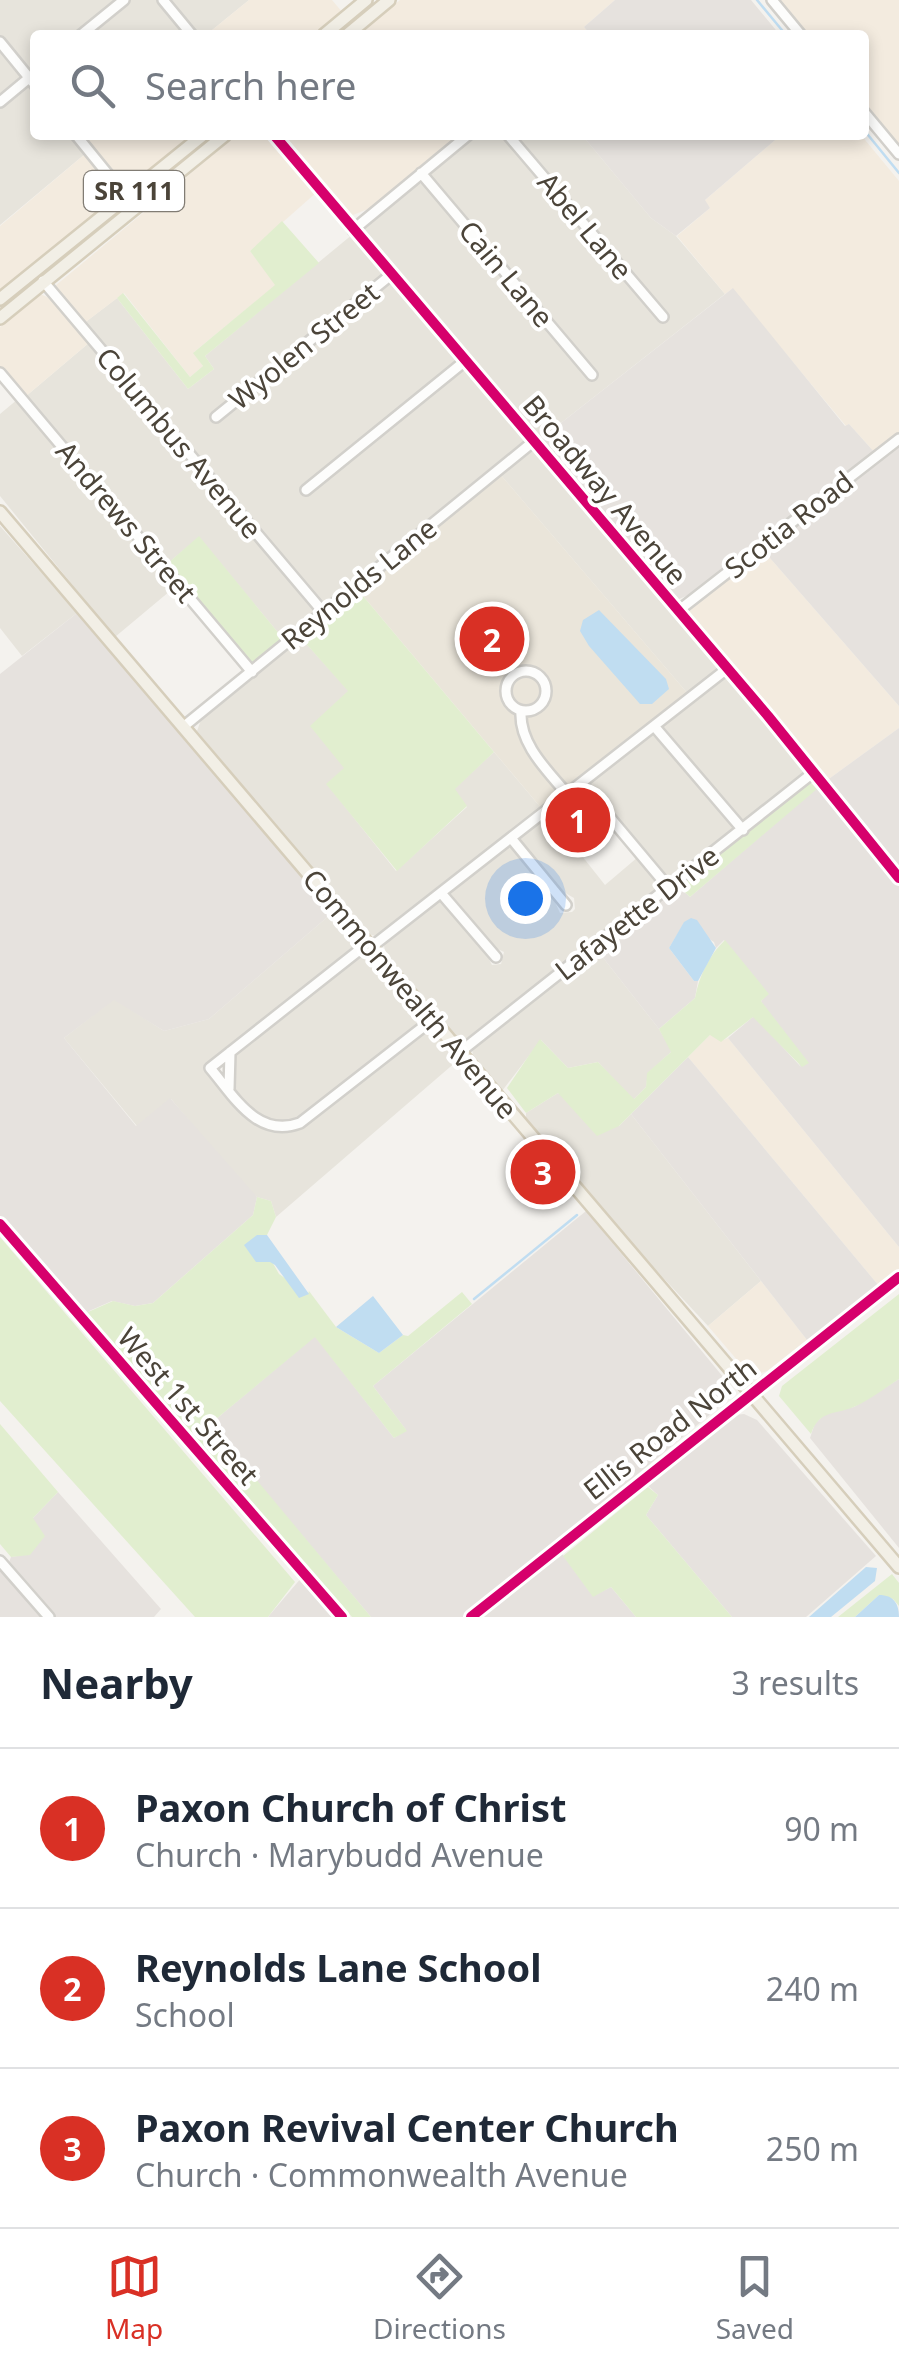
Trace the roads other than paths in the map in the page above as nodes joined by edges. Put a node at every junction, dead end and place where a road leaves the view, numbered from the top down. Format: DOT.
graph roads {
  1 [pos="124,0"];
  2 [pos="164,0"];
  3 [pos="390,0"];
  4 [pos="772,0"];
  5 [pos="365,1"];
  6 [pos="374,13"];
  7 [pos="88,30"];
  8 [pos="188,30"];
  9 [pos="330,30"];
  10 [pos="353,30"];
  11 [pos="797,30"];
  12 [pos="0,42"];
  13 [pos="30,76"];
  14 [pos="30,81"];
  15 [pos="0,102"];
  16 [pos="869,118"];
  17 [pos="80,140"];
  18 [pos="197,140"];
  19 [pos="219,140"];
  20 [pos="278,140"];
  21 [pos="462,140"];
  22 [pos="512,140"];
  23 [pos="899,154"];
  24 [pos="421,173"];
  25 [pos="126,197"];
  26 [pos="136,208"];
  27 [pos="353,230"];
  28 [pos="34,271"];
  29 [pos="392,274"];
  30 [pos="0,279"];
  31 [pos="44,282"];
  32 [pos="5,295"];
  33 [pos="19,302"];
  34 [pos="662,317"];
  35 [pos="0,318"];
  36 [pos="465,361"];
  37 [pos="0,374"];
  38 [pos="592,376"];
  39 [pos="216,417"];
  40 [pos="899,438"];
  41 [pos="534,441"];
  42 [pos="306,490"];
  43 [pos="0,512"];
  44 [pos="678,611"];
  45 [pos="324,613"];
  46 [pos="728,668"];
  47 [pos="252,672"];
  48 [pos="521,711"];
  49 [pos="654,726"];
  50 [pos="184,727"];
  51 [pos="814,772"];
  52 [pos="581,783"];
  53 [pos="567,794"];
  54 [pos="742,830"];
  55 [pos="510,838"];
  56 [pos="899,878"];
  57 [pos="669,888"];
  58 [pos="441,893"];
  59 [pos="566,905"];
  60 [pos="368,946"];
  61 [pos="496,958"];
  62 [pos="432,1020"];
  63 [pos="230,1052"];
  64 [pos="460,1052"];
  65 [pos="230,1092"];
  66 [pos="0,1224"];
  67 [pos="899,1277"];
  68 [pos="752,1392"];
  69 [pos="0,1561"];
  70 [pos="899,1568"];
  71 [pos="48,1617"];
  72 [pos="342,1617"];
  73 [pos="471,1617"];
  1 -- 7 [label="street"];
  2 -- 8 [label="street"];
  3 -- 6 [label="main road"];
  4 -- 11 [label="street"];
  5 -- 6 [label="street"];
  5 -- 9 [label="main road"];
  6 -- 10 [label="main road"];
  12 -- 13 [label="street"];
  14 -- 15 [label="street"];
  16 -- 23 [label="street"];
  17 -- 25 [label="street"];
  18 -- 25 [label="main road, SR 111"];
  19 -- 26 [label="main road, SR 111"];
  20 -- 27 [label="street, Broadway Avenue"];
  21 -- 24 [label="street"];
  22 -- 34 [label="street, Abel Lane"];
  24 -- 27 [label="street"];
  24 -- 38 [label="street, Cain Lane"];
  25 -- 26 [label="street"];
  25 -- 28 [label="main road, SR 111"];
  26 -- 31 [label="main road, SR 111"];
  27 -- 29 [label="street, Broadway Avenue"];
  28 -- 31 [label="street, Columbus Avenue"];
  28 -- 32 [label="main road, SR 111"];
  29 -- 36 [label="street, Broadway Avenue"];
  29 -- 39 [label="street, Wyolen Street"];
  30 -- 32 [label="street"];
  31 -- 33 [label="main road, SR 111"];
  31 -- 45 [label="street, Columbus Avenue"];
  32 -- 33 [label="street"];
  33 -- 35 [label="main road, SR 111"];
  36 -- 41 [label="street, Broadway Avenue"];
  36 -- 42 [label="street"];
  37 -- 47 [label="street, Andrews Street"];
  40 -- 44 [label="street, Scotia Road"];
  41 -- 44 [label="street, Broadway Avenue"];
  41 -- 45 [label="street, Reynolds Lane"];
  43 -- 50 [label="main road, Commonwealth Avenue"];
  44 -- 46 [label="street, Broadway Avenue"];
  45 -- 47 [label="street, Reynolds Lane"];
  46 -- 49 [label="street"];
  46 -- 51 [label="street, Broadway Avenue"];
  47 -- 50 [label="street, Reynolds Lane"];
  48 -- 48 [label="street"];
  48 -- 53 [label="street"];
  49 -- 52 [label="street"];
  49 -- 54 [label="street"];
  50 -- 60 [label="main road, Commonwealth Avenue"];
  51 -- 54 [label="street, Lafayette Drive"];
  51 -- 56 [label="street, Broadway Avenue"];
  52 -- 53 [label="street"];
  52 -- 57 [label="street"];
  53 -- 55 [label="street"];
  54 -- 57 [label="street, Lafayette Drive"];
  55 -- 58 [label="street"];
  55 -- 59 [label="street"];
  57 -- 64 [label="street, Lafayette Drive"];
  58 -- 60 [label="street"];
  58 -- 61 [label="street"];
  60 -- 62 [label="main road, Commonwealth Avenue"];
  60 -- 63 [label="street"];
  62 -- 64 [label="main road, Commonwealth Avenue"];
  62 -- 65 [label="street"];
  63 -- 65 [label="street"];
  63 -- 65 [label="street"];
  64 -- 68 [label="main road, Commonwealth Avenue"];
  66 -- 72 [label="street, West 1st Street"];
  67 -- 68 [label="street, Ellis Road North"];
  68 -- 70 [label="main road, Commonwealth Avenue"];
  68 -- 73 [label="street, Ellis Road North"];
  69 -- 71 [label="street"];
}
